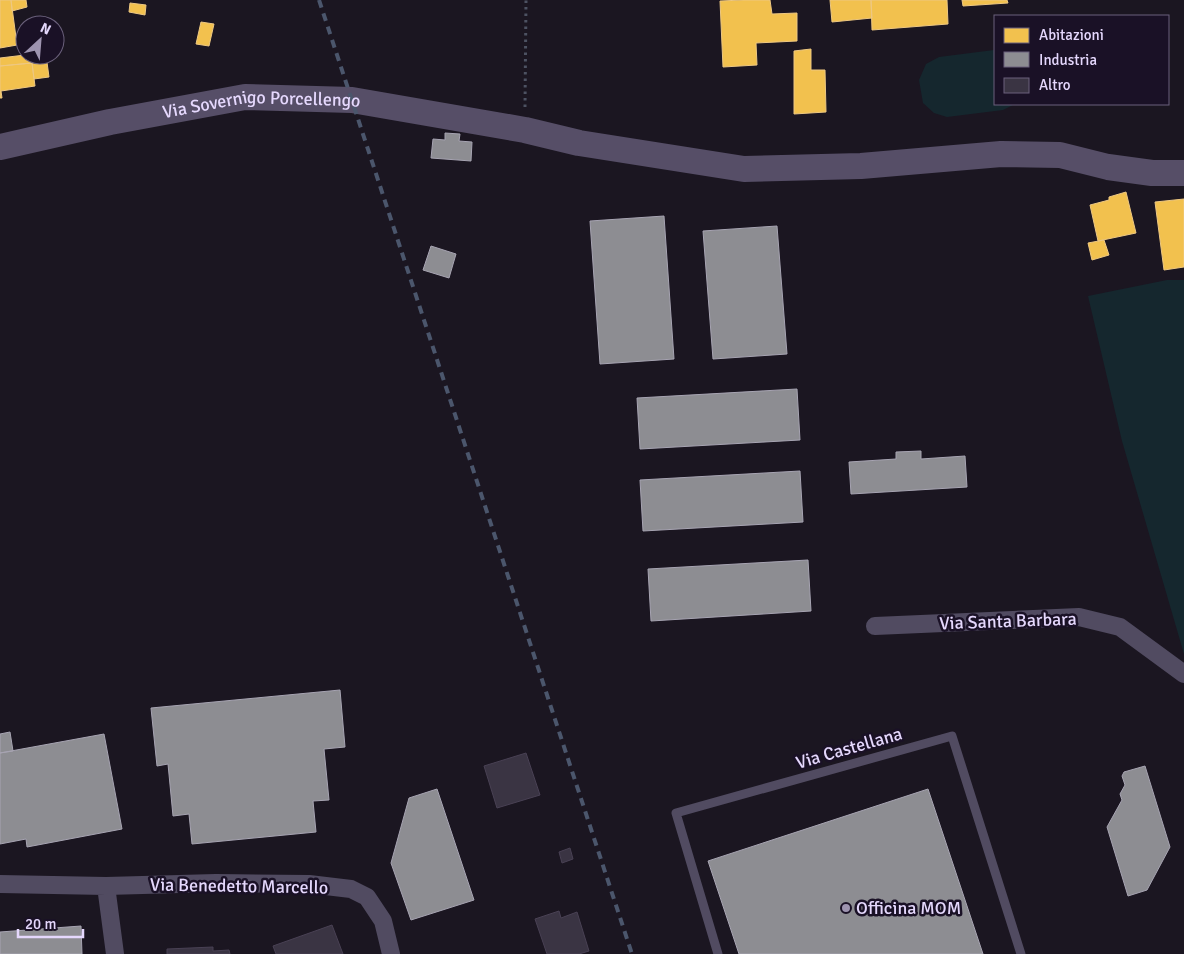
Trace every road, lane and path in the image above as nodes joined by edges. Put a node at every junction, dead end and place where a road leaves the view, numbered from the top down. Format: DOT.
graph roads {
  1 [pos="526,0"];
  2 [pos="525,130"];
  3 [pos="0,147"];
  4 [pos="1184,173"];
  5 [pos="875,626"];
  6 [pos="1184,674"];
  7 [pos="0,884"];
  8 [pos="106,886"];
  9 [pos="115,954"];
  10 [pos="391,954"];
  11 [pos="718,954"];
  12 [pos="1021,954"];
  1 -- 2 [label="path"];
  2 -- 3 [label="street, Via Sovernigo Porcellengo"];
  2 -- 4 [label="street, Via Sovernigo Porcellengo"];
  5 -- 6 [label="street, Via Santa Barbara"];
  7 -- 8 [label="street, Via Benedetto Marcello"];
  8 -- 9 [label="street"];
  8 -- 10 [label="street, Via Benedetto Marcello"];
  11 -- 12 [label="lane, Via Castellana"];
}
